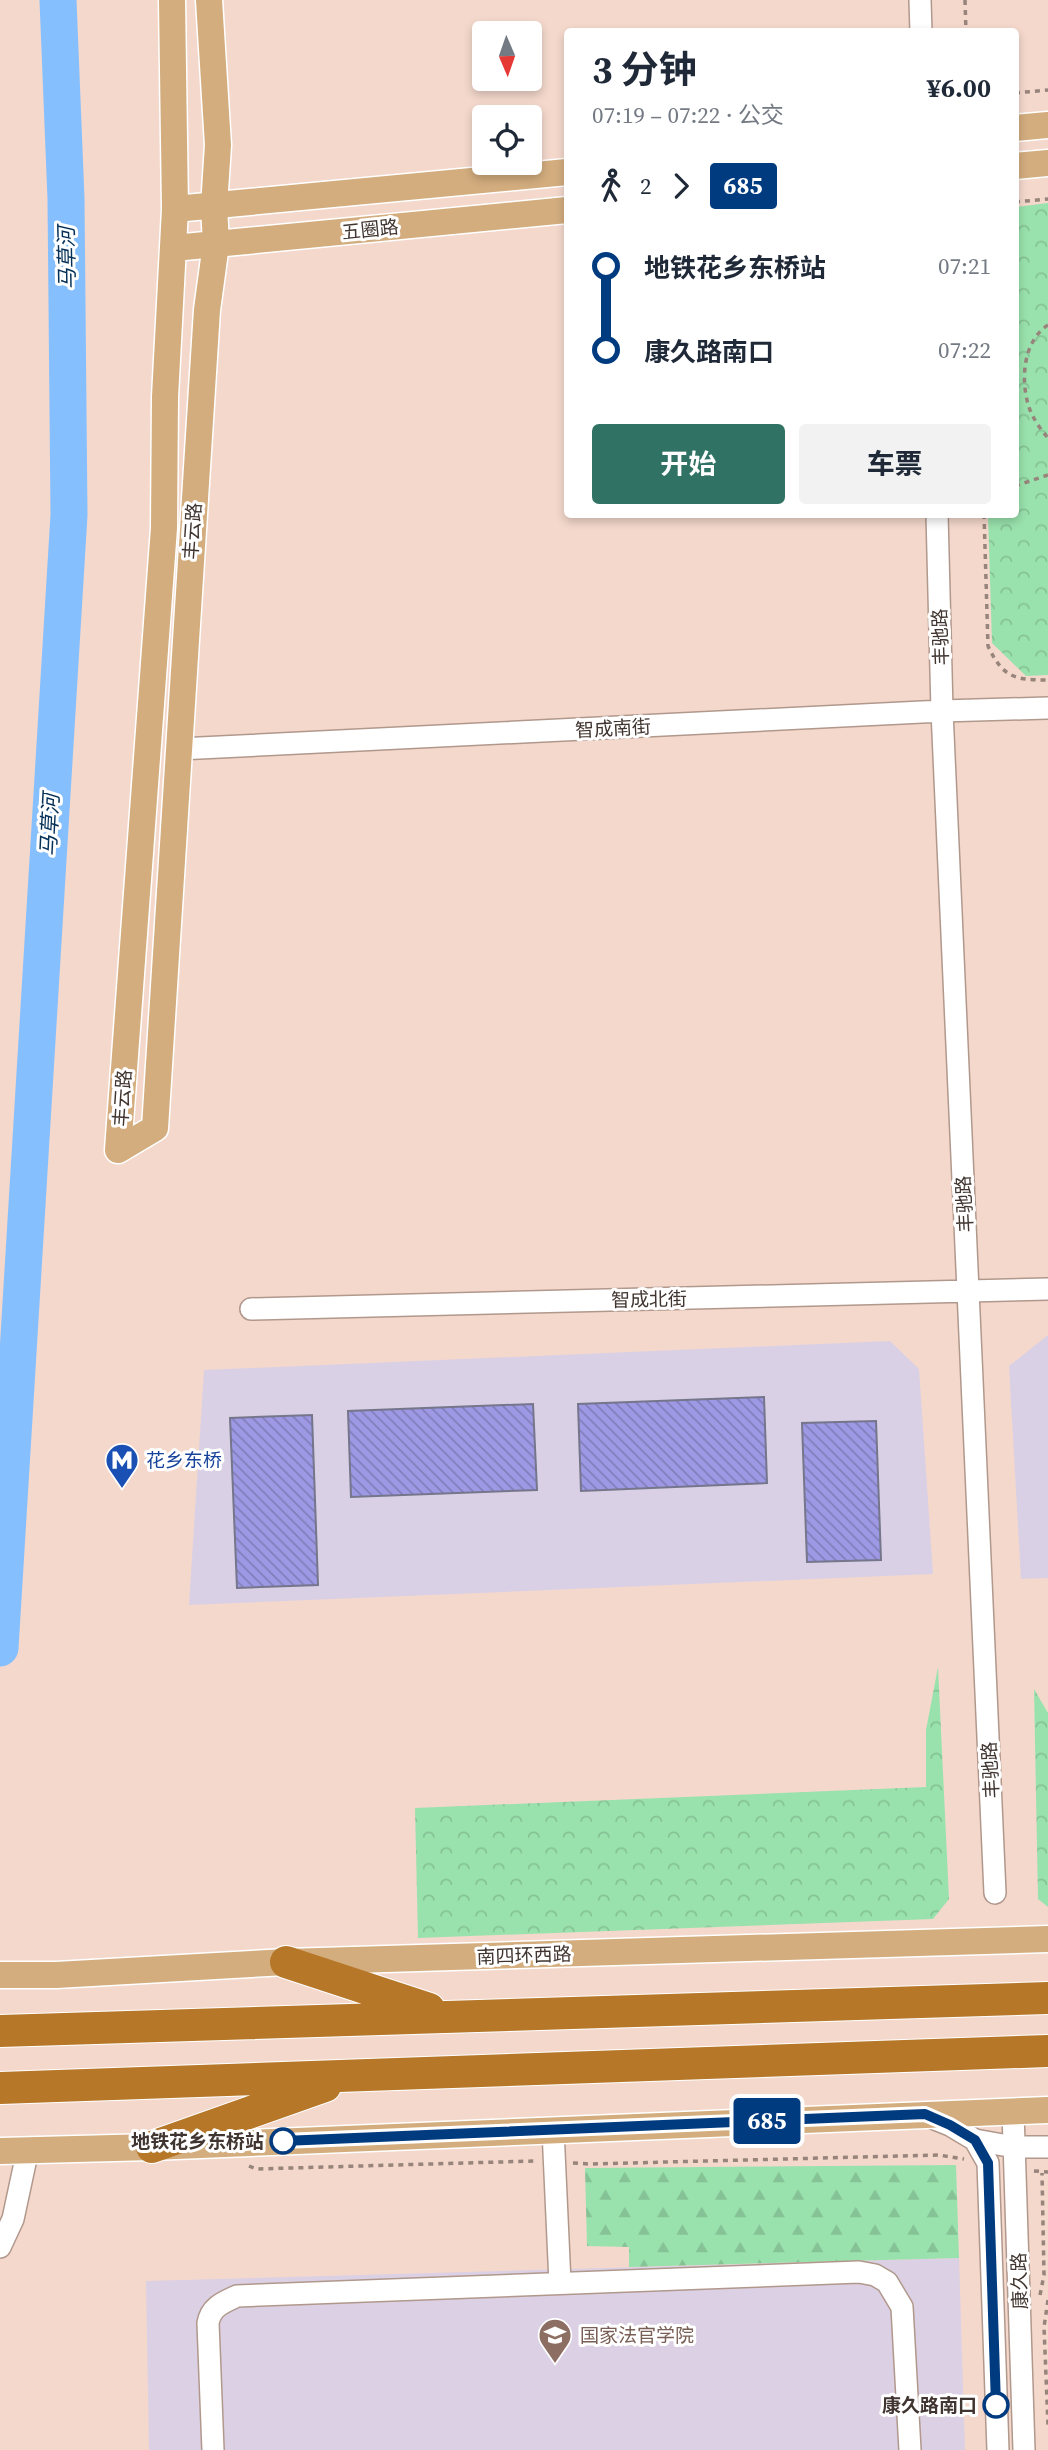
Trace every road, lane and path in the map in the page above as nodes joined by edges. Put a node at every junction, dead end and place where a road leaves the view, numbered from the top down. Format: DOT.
graph roads {
  1 [pos="172,0"];
  2 [pos="209,0"];
  3 [pos="920,0"];
  4 [pos="965,0"];
  5 [pos="921,28"];
  6 [pos="966,28"];
  7 [pos="1048,90"];
  8 [pos="1019,93"];
  9 [pos="1048,125"];
  10 [pos="1019,128"];
  11 [pos="1048,163"];
  12 [pos="1019,166"];
  13 [pos="564,172"];
  14 [pos="1048,199"];
  15 [pos="1019,202"];
  16 [pos="214,206"];
  17 [pos="176,209"];
  18 [pos="564,210"];
  19 [pos="216,244"];
  20 [pos="174,248"];
  21 [pos="1048,325"];
  22 [pos="1048,438"];
  23 [pos="1048,475"];
  24 [pos="1019,485"];
  25 [pos="937,518"];
  26 [pos="984,518"];
  27 [pos="1048,680"];
  28 [pos="1048,708"];
  29 [pos="942,711"];
  30 [pos="179,749"];
  31 [pos="1048,1289"];
  32 [pos="968,1291"];
  33 [pos="251,1309"];
  34 [pos="995,1893"];
  35 [pos="1048,1939"];
  36 [pos="286,1962"];
  37 [pos="0,1976"];
  38 [pos="1048,1998"];
  39 [pos="450,2016"];
  40 [pos="0,2031"];
  41 [pos="1048,2051"];
  42 [pos="355,2075"];
  43 [pos="0,2088"];
  44 [pos="1048,2110"];
  45 [pos="1013,2112"];
  46 [pos="925,2114"];
  47 [pos="553,2130"];
  48 [pos="975,2140"];
  49 [pos="152,2147"];
  50 [pos="1048,2147"];
  51 [pos="28,2149"];
  52 [pos="0,2151"];
  53 [pos="1014,2157"];
  54 [pos="554,2161"];
  55 [pos="988,2163"];
  56 [pos="243,2164"];
  57 [pos="1048,2172"];
  58 [pos="0,2247"];
  59 [pos="559,2283"];
  60 [pos="1048,2300"];
  61 [pos="1048,2425"];
  62 [pos="213,2450"];
  63 [pos="910,2450"];
  64 [pos="998,2450"];
  65 [pos="1024,2450"];
  1 -- 17 [label="main road, 丰云路"];
  2 -- 16 [label="main road, 丰云路"];
  3 -- 5 [label="street"];
  4 -- 6 [label="path"];
  7 -- 8 [label="path"];
  9 -- 10 [label="main road"];
  11 -- 12 [label="main road"];
  13 -- 16 [label="main road, 五圈路"];
  14 -- 15 [label="path"];
  16 -- 17 [label="main road, 五圈路"];
  16 -- 19 [label="main road, 丰云路"];
  17 -- 20 [label="main road, 丰云路"];
  18 -- 19 [label="main road, 五圈路"];
  19 -- 20 [label="main road, 五圈路"];
  19 -- 30 [label="main road, 丰云路"];
  20 -- 30 [label="main road, 丰云路"];
  21 -- 22 [label="path"];
  23 -- 24 [label="path"];
  25 -- 29 [label="street, 丰驰路"];
  26 -- 27 [label="path"];
  28 -- 29 [label="street, 智成南街"];
  29 -- 30 [label="street, 智成南街"];
  29 -- 32 [label="street, 丰驰路"];
  31 -- 32 [label="street, 智成北街"];
  32 -- 33 [label="street, 智成北街"];
  32 -- 34 [label="street, 丰驰路"];
  35 -- 36 [label="main road, 南四环西路"];
  36 -- 37 [label="main road, 南四环西路"];
  36 -- 39 [label="highway"];
  38 -- 39 [label="highway"];
  39 -- 40 [label="highway"];
  41 -- 42 [label="highway"];
  42 -- 43 [label="highway"];
  42 -- 49 [label="highway"];
  44 -- 45 [label="main road"];
  45 -- 46 [label="main road"];
  45 -- 53 [label="street, 康久路"];
  46 -- 47 [label="main road"];
  46 -- 48 [label="street"];
  47 -- 49 [label="main road"];
  47 -- 54 [label="street"];
  48 -- 53 [label="street"];
  48 -- 55 [label="street, 康久路"];
  49 -- 51 [label="main road"];
  50 -- 53 [label="street"];
  51 -- 52 [label="main road"];
  51 -- 58 [label="street"];
  53 -- 57 [label="path"];
  53 -- 65 [label="street, 康久路"];
  54 -- 55 [label="path"];
  54 -- 56 [label="path"];
  54 -- 59 [label="street"];
  55 -- 64 [label="street, 康久路"];
  59 -- 62 [label="street"];
  59 -- 63 [label="street"];
  60 -- 61 [label="path"];
}
